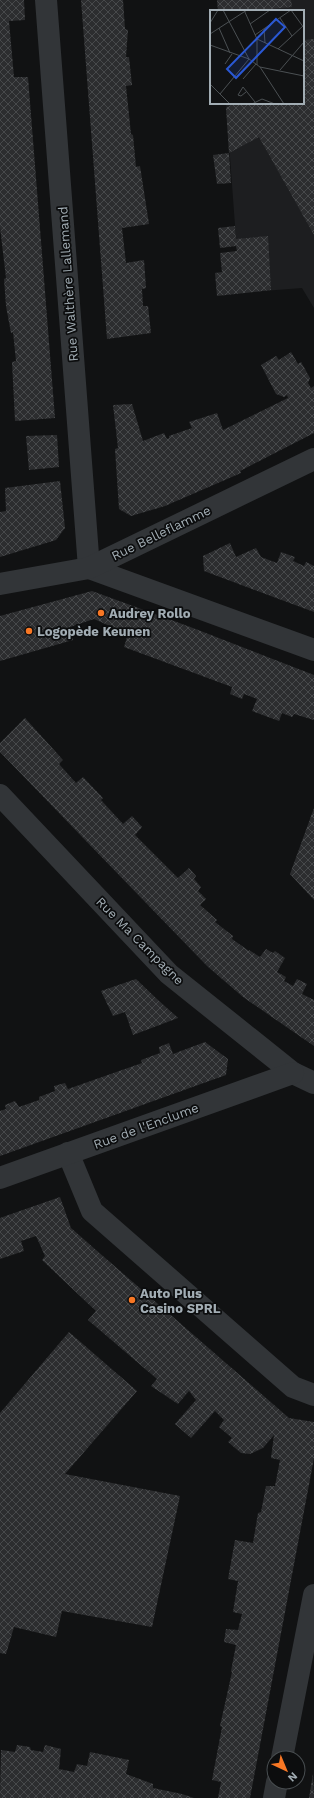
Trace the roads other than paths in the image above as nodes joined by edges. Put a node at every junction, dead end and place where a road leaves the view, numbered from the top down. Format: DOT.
graph roads {
  1 [pos="46,0"];
  2 [pos="314,459"];
  3 [pos="89,568"];
  4 [pos="0,584"];
  5 [pos="314,650"];
  6 [pos="0,795"];
  7 [pos="293,1073"];
  8 [pos="314,1083"];
  9 [pos="68,1153"];
  10 [pos="0,1178"];
  11 [pos="314,1395"];
  12 [pos="314,1595"];
  13 [pos="284,1750"];
  1 -- 3 [label="street, Rue Walthère Lallemand"];
  2 -- 3 [label="street, Rue Belleflamme"];
  3 -- 4 [label="street, Rue Belleflamme"];
  3 -- 5 [label="street"];
  6 -- 7 [label="street, Rue Ma Campagne"];
  7 -- 8 [label="street, Rue Ma Campagne"];
  7 -- 9 [label="street, Rue de l'Enclume"];
  9 -- 10 [label="street, Rue de l'Enclume"];
  9 -- 11 [label="street"];
  12 -- 13 [label="street"];
}
